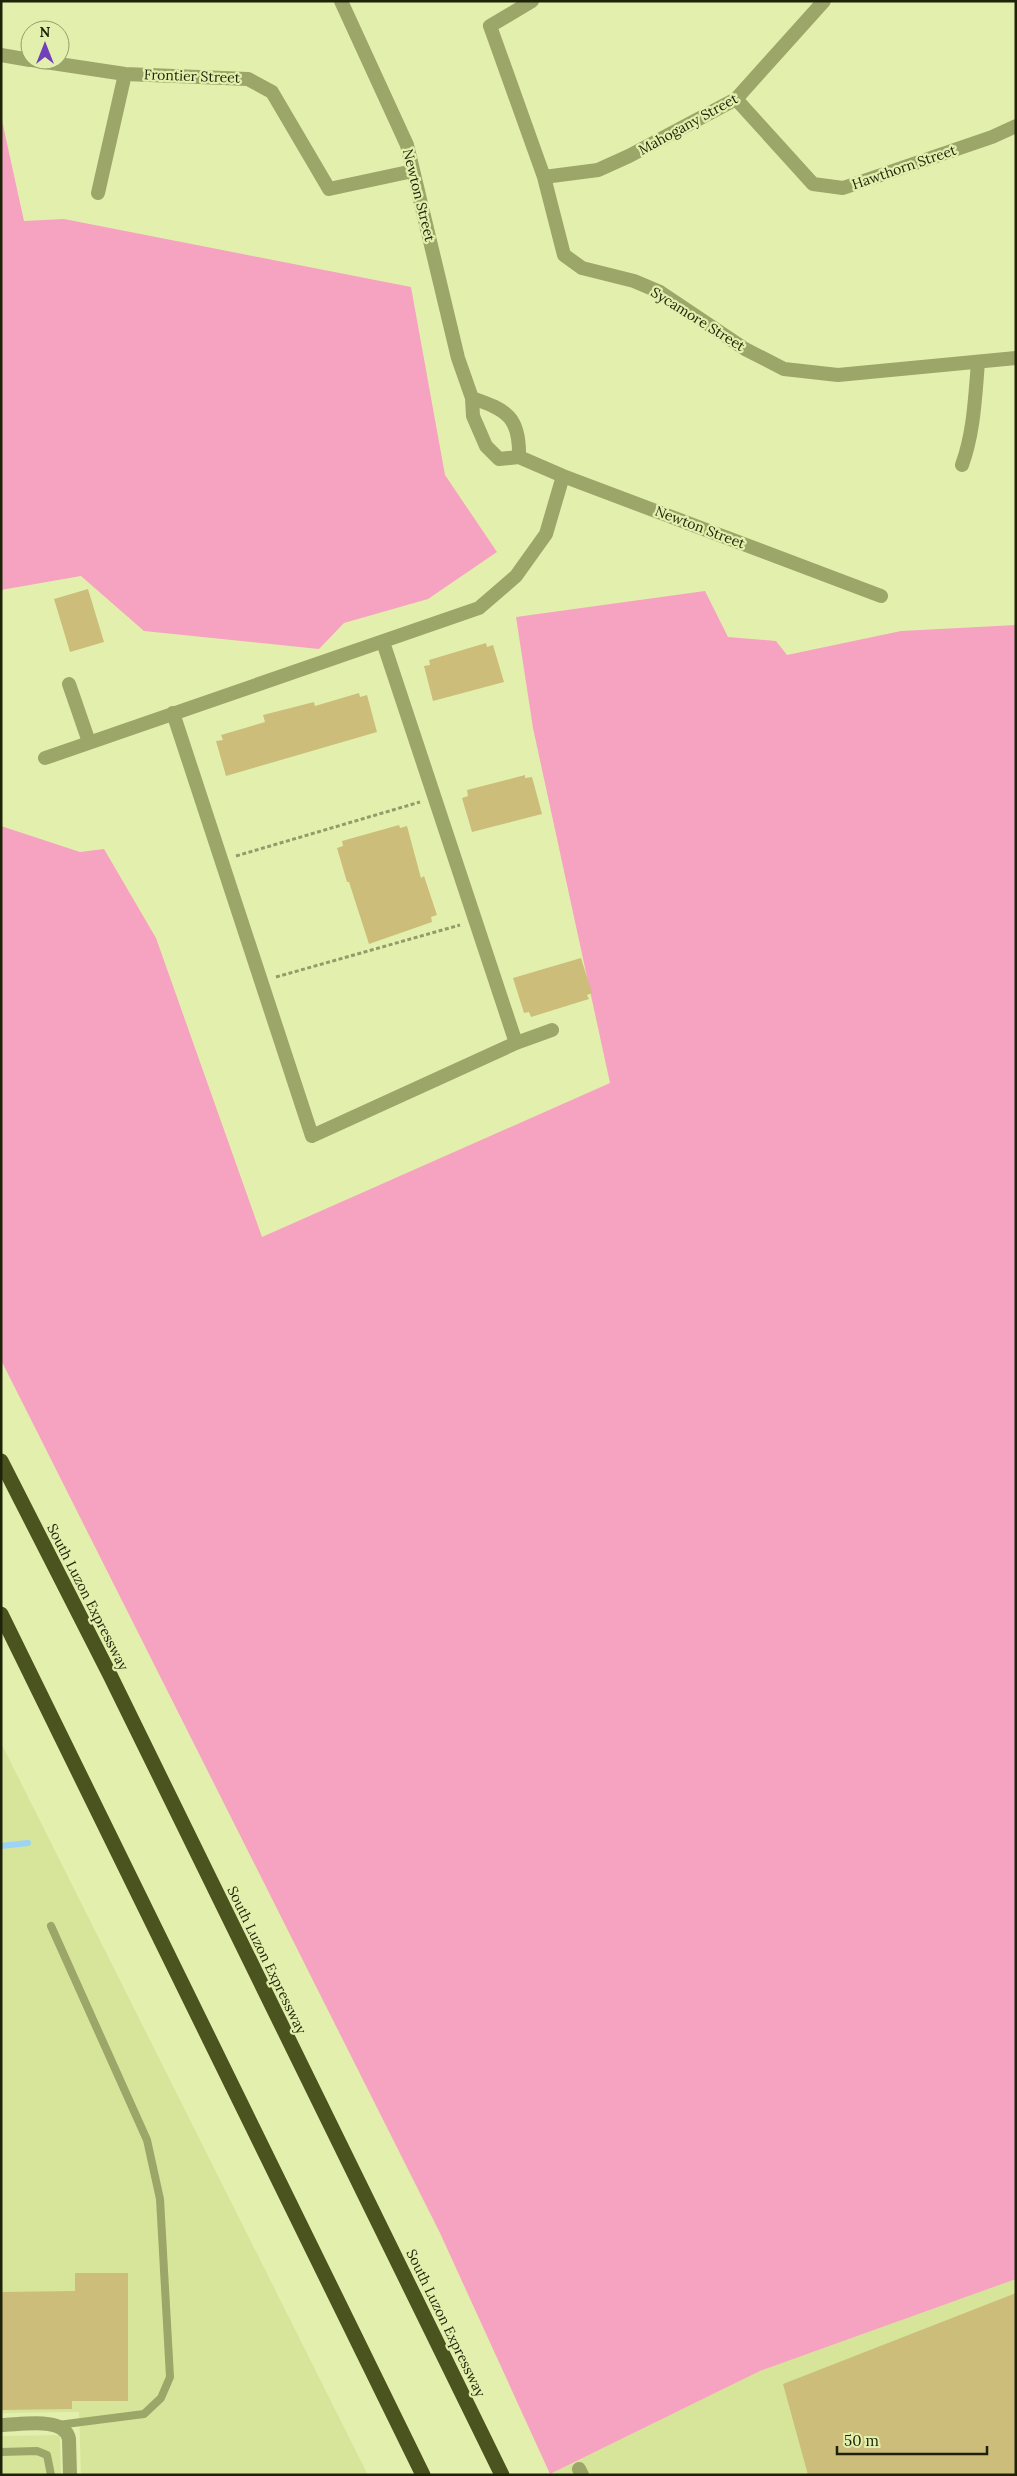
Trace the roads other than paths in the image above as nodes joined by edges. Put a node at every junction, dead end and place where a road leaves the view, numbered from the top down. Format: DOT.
graph roads {
  1 [pos="341,1"];
  2 [pos="532,1"];
  3 [pos="824,1"];
  4 [pos="1,56"];
  5 [pos="20,59"];
  6 [pos="70,66"];
  7 [pos="125,74"];
  8 [pos="736,99"];
  9 [pos="1016,126"];
  10 [pos="413,171"];
  11 [pos="544,177"];
  12 [pos="98,193"];
  13 [pos="1016,358"];
  14 [pos="978,363"];
  15 [pos="472,398"];
  16 [pos="519,457"];
  17 [pos="962,465"];
  18 [pos="563,476"];
  19 [pos="881,596"];
  20 [pos="383,642"];
  21 [pos="69,684"];
  22 [pos="173,713"];
  23 [pos="90,742"];
  24 [pos="44,758"];
  25 [pos="552,1030"];
  26 [pos="516,1043"];
  27 [pos="1,1461"];
  28 [pos="1,1614"];
  29 [pos="51,1926"];
  30 [pos="1,2425"];
  31 [pos="58,2425"];
  32 [pos="1,2452"];
  33 [pos="51,2475"];
  34 [pos="70,2475"];
  35 [pos="423,2475"];
  36 [pos="502,2475"];
  1 -- 10 [label="street, Newton Street"];
  2 -- 11 [label="street, Sycamore Street"];
  3 -- 8 [label="street, Mahogany Street"];
  4 -- 5 [label="street, Frontier Street"];
  6 -- 7 [label="street, Frontier Street"];
  7 -- 10 [label="street, Frontier Street"];
  7 -- 12 [label="street"];
  8 -- 9 [label="street, Hawthorn Street"];
  8 -- 11 [label="street, Mahogany Street"];
  10 -- 15 [label="street, Newton Street"];
  11 -- 14 [label="street, Sycamore Street"];
  13 -- 14 [label="street, Sycamore Street"];
  14 -- 17 [label="street"];
  15 -- 16 [label="street"];
  15 -- 16 [label="street, Newton Street"];
  16 -- 18 [label="street, Newton Street"];
  18 -- 19 [label="street, Newton Street"];
  18 -- 20 [label="street"];
  20 -- 22 [label="street"];
  20 -- 26 [label="street"];
  21 -- 23 [label="street"];
  22 -- 23 [label="street"];
  22 -- 26 [label="street"];
  23 -- 24 [label="street"];
  25 -- 26 [label="street"];
  27 -- 36 [label="highway, South Luzon Expressway"];
  28 -- 35 [label="highway"];
  29 -- 31 [label="lane"];
  30 -- 31 [label="street"];
  31 -- 34 [label="street"];
  32 -- 33 [label="lane"];
}
